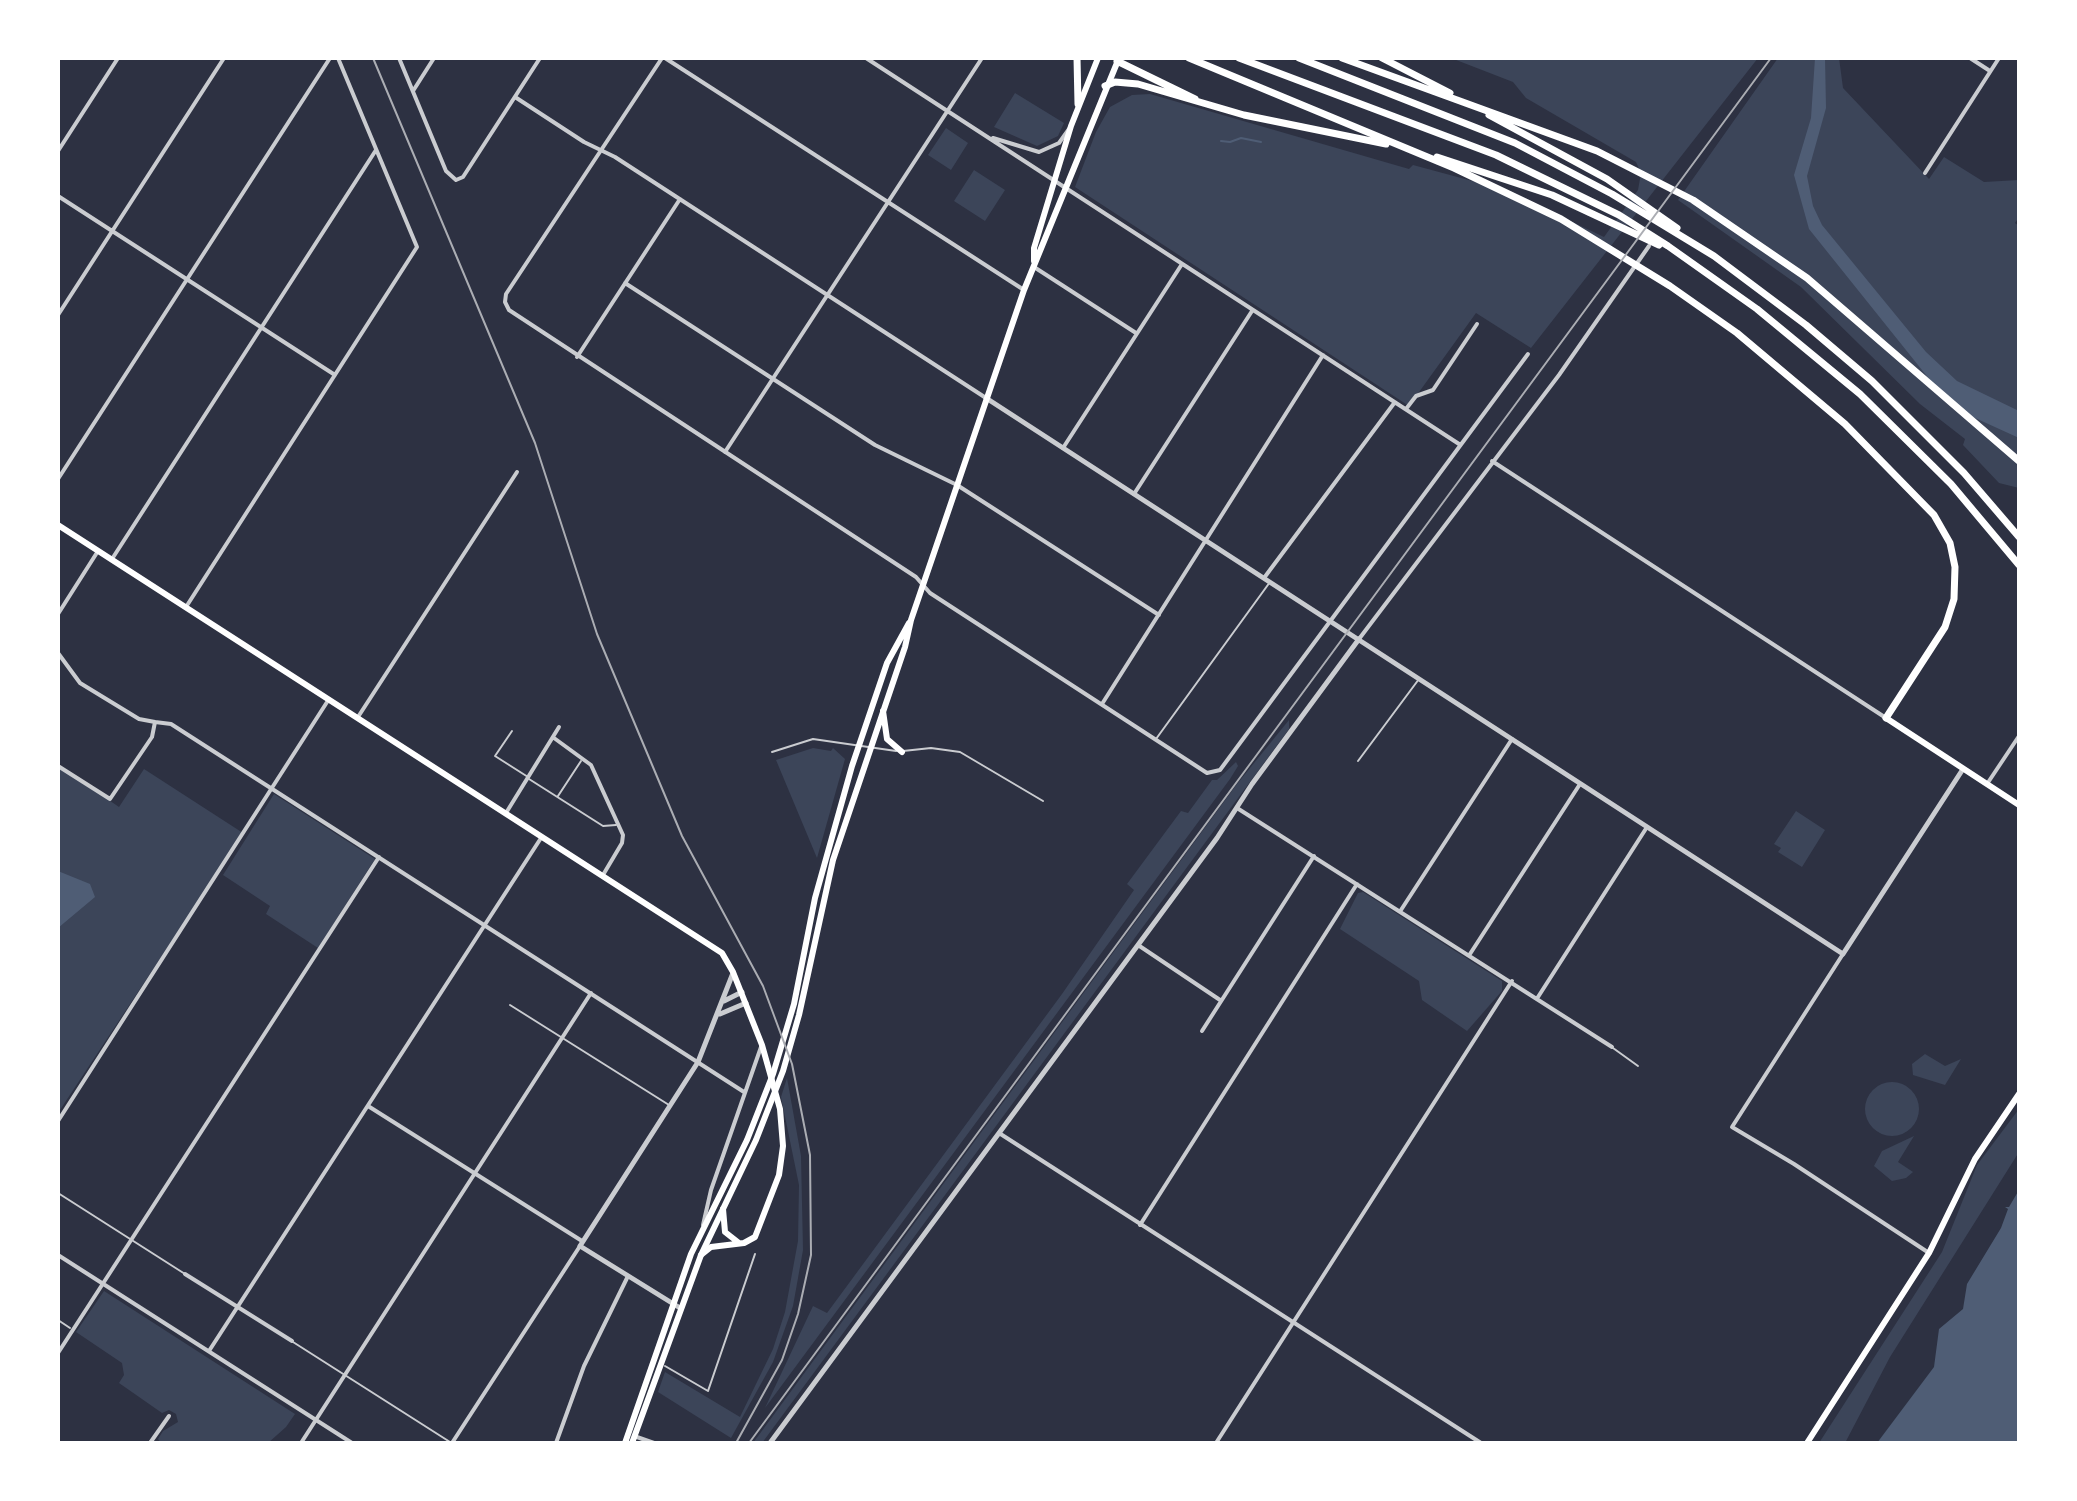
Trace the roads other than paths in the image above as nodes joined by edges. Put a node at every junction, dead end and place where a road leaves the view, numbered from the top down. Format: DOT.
graph roads {
  1 [pos="118,58"];
  2 [pos="224,58"];
  3 [pos="330,58"];
  4 [pos="338,58"];
  5 [pos="399,58"];
  6 [pos="434,58"];
  7 [pos="540,58"];
  8 [pos="664,58"];
  9 [pos="982,58"];
  10 [pos="1077,58"];
  11 [pos="1098,58"];
  12 [pos="1189,58"];
  13 [pos="1239,58"];
  14 [pos="1299,58"];
  15 [pos="1342,58"];
  16 [pos="1382,58"];
  17 [pos="1970,58"];
  18 [pos="1999,58"];
  19 [pos="870,59"];
  20 [pos="1116,59"];
  21 [pos="1990,71"];
  22 [pos="1105,86"];
  23 [pos="413,91"];
  24 [pos="515,97"];
  25 [pos="1078,104"];
  26 [pos="1212,106"];
  27 [pos="948,111"];
  28 [pos="1071,126"];
  29 [pos="987,136"];
  30 [pos="376,150"];
  31 [pos="601,150"];
  32 [pos="58,151"];
  33 [pos="1925,173"];
  34 [pos="1056,181"];
  35 [pos="1065,188"];
  36 [pos="58,196"];
  37 [pos="680,199"];
  38 [pos="1630,200"];
  39 [pos="888,202"];
  40 [pos="1617,219"];
  41 [pos="113,232"];
  42 [pos="1649,246"];
  43 [pos="1182,264"];
  44 [pos="1033,265"];
  45 [pos="187,279"];
  46 [pos="625,283"];
  47 [pos="1024,290"];
  48 [pos="827,295"];
  49 [pos="1252,310"];
  50 [pos="58,315"];
  51 [pos="1477,324"];
  52 [pos="261,326"];
  53 [pos="1136,333"];
  54 [pos="1528,354"];
  55 [pos="1323,355"];
  56 [pos="577,357"];
  57 [pos="335,375"];
  58 [pos="773,379"];
  59 [pos="986,398"];
  60 [pos="1395,402"];
  61 [pos="1406,409"];
  62 [pos="1459,444"];
  63 [pos="1063,448"];
  64 [pos="725,452"];
  65 [pos="1492,461"];
  66 [pos="2019,461"];
  67 [pos="517,472"];
  68 [pos="58,479"];
  69 [pos="957,485"];
  70 [pos="1134,494"];
  71 [pos="58,525"];
  72 [pos="2019,537"];
  73 [pos="1206,541"];
  74 [pos="98,551"];
  75 [pos="112,559"];
  76 [pos="2019,565"];
  77 [pos="1267,580"];
  78 [pos="923,584"];
  79 [pos="186,607"];
  80 [pos="58,614"];
  81 [pos="1159,615"];
  82 [pos="911,620"];
  83 [pos="1330,621"];
  84 [pos="1359,639"];
  85 [pos="58,653"];
  86 [pos="1419,678"];
  87 [pos="330,699"];
  88 [pos="1102,704"];
  89 [pos="883,708"];
  90 [pos="358,717"];
  91 [pos="1886,718"];
  92 [pos="155,722"];
  93 [pos="559,727"];
  94 [pos="512,731"];
  95 [pos="2019,736"];
  96 [pos="554,738"];
  97 [pos="1512,739"];
  98 [pos="1155,740"];
  99 [pos="858,746"];
  100 [pos="870,749"];
  101 [pos="772,752"];
  102 [pos="902,752"];
  103 [pos="583,757"];
  104 [pos="1358,761"];
  105 [pos="58,766"];
  106 [pos="1963,769"];
  107 [pos="529,778"];
  108 [pos="1580,784"];
  109 [pos="1987,784"];
  110 [pos="272,788"];
  111 [pos="558,797"];
  112 [pos="1043,801"];
  113 [pos="2019,805"];
  114 [pos="1237,808"];
  115 [pos="506,813"];
  116 [pos="618,824"];
  117 [pos="1647,827"];
  118 [pos="543,836"];
  119 [pos="1314,856"];
  120 [pos="379,857"];
  121 [pos="603,875"];
  122 [pos="1357,884"];
  123 [pos="1401,910"];
  124 [pos="485,925"];
  125 [pos="1138,945"];
  126 [pos="1470,954"];
  127 [pos="1843,954"];
  128 [pos="733,972"];
  129 [pos="1512,981"];
  130 [pos="742,992"];
  131 [pos="591,993"];
  132 [pos="1538,997"];
  133 [pos="1220,1000"];
  134 [pos="723,1002"];
  135 [pos="746,1003"];
  136 [pos="510,1005"];
  137 [pos="720,1014"];
  138 [pos="1202,1031"];
  139 [pos="563,1037"];
  140 [pos="762,1045"];
  141 [pos="1612,1047"];
  142 [pos="698,1062"];
  143 [pos="1638,1066"];
  144 [pos="744,1092"];
  145 [pos="2019,1094"];
  146 [pos="670,1105"];
  147 [pos="368,1106"];
  148 [pos="58,1121"];
  149 [pos="999,1133"];
  150 [pos="475,1174"];
  151 [pos="58,1193"];
  152 [pos="723,1206"];
  153 [pos="1140,1225"];
  154 [pos="703,1227"];
  155 [pos="132,1240"];
  156 [pos="581,1243"];
  157 [pos="739,1243"];
  158 [pos="1929,1253"];
  159 [pos="755,1254"];
  160 [pos="58,1255"];
  161 [pos="701,1255"];
  162 [pos="185,1274"];
  163 [pos="628,1276"];
  164 [pos="104,1284"];
  165 [pos="672,1303"];
  166 [pos="237,1307"];
  167 [pos="680,1308"];
  168 [pos="58,1320"];
  169 [pos="1293,1322"];
  170 [pos="73,1330"];
  171 [pos="292,1341"];
  172 [pos="209,1351"];
  173 [pos="58,1353"];
  174 [pos="657,1361"];
  175 [pos="344,1376"];
  176 [pos="169,1416"];
  177 [pos="316,1420"];
  178 [pos="632,1438"];
  179 [pos="150,1443"];
  180 [pos="301,1443"];
  181 [pos="352,1443"];
  182 [pos="452,1443"];
  183 [pos="556,1443"];
  184 [pos="625,1443"];
  185 [pos="654,1443"];
  186 [pos="770,1443"];
  187 [pos="1216,1443"];
  188 [pos="1481,1443"];
  189 [pos="1807,1443"];
  1 -- 32 [label="street"];
  2 -- 41 [label="street"];
  3 -- 45 [label="street"];
  4 -- 30 [label="street"];
  5 -- 23 [label="street"];
  6 -- 23 [label="street"];
  7 -- 24 [label="street"];
  8 -- 31 [label="street"];
  8 -- 39 [label="street"];
  9 -- 27 [label="street"];
  10 -- 25 [label="highway"];
  11 -- 25 [label="main road"];
  12 -- 91 [label="highway"];
  13 -- 40 [label="highway"];
  14 -- 38 [label="highway"];
  15 -- 66 [label="highway"];
  16 -- 38 [label="highway"];
  17 -- 21 [label="street"];
  18 -- 21 [label="street"];
  19 -- 27 [label="street"];
  20 -- 22 [label="main road"];
  20 -- 26 [label="highway"];
  21 -- 33 [label="street"];
  22 -- 26 [label="highway"];
  22 -- 35 [label="main road"];
  23 -- 24 [label="street"];
  24 -- 31 [label="street"];
  25 -- 28 [label="main road"];
  26 -- 40 [label="highway"];
  27 -- 29 [label="street"];
  27 -- 39 [label="street"];
  28 -- 29 [label="street"];
  28 -- 34 [label="main road"];
  29 -- 34 [label="street"];
  30 -- 52 [label="street"];
  30 -- 57 [label="street"];
  31 -- 37 [label="street"];
  31 -- 56 [label="street"];
  34 -- 35 [label="street"];
  34 -- 44 [label="main road"];
  35 -- 43 [label="street"];
  35 -- 44 [label="main road"];
  36 -- 41 [label="street"];
  37 -- 46 [label="street"];
  37 -- 48 [label="street"];
  38 -- 72 [label="highway"];
  39 -- 47 [label="street"];
  39 -- 48 [label="street"];
  40 -- 76 [label="highway"];
  41 -- 45 [label="street"];
  41 -- 50 [label="street"];
  42 -- 65 [label="street"];
  43 -- 49 [label="street"];
  43 -- 53 [label="street"];
  44 -- 47 [label="main road"];
  44 -- 53 [label="street"];
  45 -- 52 [label="street"];
  45 -- 68 [label="street"];
  46 -- 56 [label="street"];
  46 -- 58 [label="street"];
  47 -- 59 [label="main road"];
  48 -- 58 [label="street"];
  48 -- 59 [label="street"];
  49 -- 55 [label="street"];
  49 -- 70 [label="street"];
  51 -- 61 [label="street"];
  52 -- 57 [label="street"];
  52 -- 75 [label="street"];
  53 -- 63 [label="street"];
  54 -- 62 [label="street"];
  55 -- 60 [label="street"];
  55 -- 73 [label="street"];
  56 -- 64 [label="street"];
  57 -- 79 [label="street"];
  58 -- 64 [label="street"];
  58 -- 69 [label="street"];
  59 -- 63 [label="street"];
  59 -- 69 [label="main road"];
  60 -- 61 [label="street"];
  60 -- 77 [label="street"];
  61 -- 62 [label="street"];
  62 -- 83 [label="street"];
  63 -- 70 [label="street"];
  64 -- 78 [label="street"];
  65 -- 84 [label="street"];
  65 -- 91 [label="street"];
  67 -- 90 [label="street"];
  69 -- 78 [label="main road"];
  69 -- 81 [label="street"];
  70 -- 73 [label="street"];
  71 -- 74 [label="main road"];
  73 -- 77 [label="street"];
  73 -- 81 [label="street"];
  74 -- 75 [label="main road"];
  74 -- 80 [label="street"];
  75 -- 79 [label="main road"];
  77 -- 83 [label="street"];
  77 -- 98 [label="lane"];
  78 -- 82 [label="main road"];
  78 -- 88 [label="street"];
  79 -- 87 [label="main road"];
  81 -- 88 [label="street"];
  82 -- 89 [label="main road"];
  82 -- 99 [label="main road"];
  83 -- 84 [label="street"];
  83 -- 98 [label="street"];
  84 -- 86 [label="street"];
  84 -- 114 [label="street"];
  85 -- 92 [label="street"];
  86 -- 97 [label="street"];
  86 -- 104 [label="lane"];
  87 -- 90 [label="main road"];
  87 -- 110 [label="street"];
  88 -- 98 [label="street"];
  89 -- 100 [label="main road"];
  89 -- 102 [label="main road"];
  90 -- 115 [label="main road"];
  91 -- 106 [label="main road"];
  92 -- 105 [label="street"];
  92 -- 110 [label="street"];
  93 -- 96 [label="street"];
  94 -- 107 [label="lane"];
  95 -- 109 [label="street"];
  96 -- 103 [label="street"];
  96 -- 107 [label="street"];
  97 -- 108 [label="street"];
  97 -- 123 [label="street"];
  99 -- 100 [label="lane"];
  99 -- 101 [label="lane"];
  99 -- 154 [label="main road"];
  100 -- 102 [label="lane"];
  100 -- 152 [label="main road"];
  102 -- 112 [label="lane"];
  103 -- 111 [label="lane"];
  103 -- 116 [label="street"];
  106 -- 109 [label="main road"];
  106 -- 127 [label="street"];
  107 -- 111 [label="lane"];
  107 -- 115 [label="street"];
  108 -- 117 [label="street"];
  108 -- 126 [label="street"];
  109 -- 113 [label="main road"];
  110 -- 120 [label="street"];
  110 -- 148 [label="street"];
  111 -- 116 [label="lane"];
  114 -- 119 [label="street"];
  114 -- 125 [label="street"];
  115 -- 118 [label="main road"];
  116 -- 121 [label="street"];
  117 -- 127 [label="street"];
  117 -- 132 [label="street"];
  118 -- 121 [label="main road"];
  118 -- 124 [label="street"];
  119 -- 122 [label="street"];
  119 -- 133 [label="street"];
  120 -- 124 [label="street"];
  120 -- 155 [label="street"];
  121 -- 128 [label="main road"];
  122 -- 123 [label="street"];
  122 -- 153 [label="street"];
  123 -- 126 [label="street"];
  124 -- 131 [label="street"];
  124 -- 147 [label="street"];
  125 -- 133 [label="street"];
  125 -- 149 [label="street"];
  126 -- 129 [label="street"];
  127 -- 158 [label="street"];
  128 -- 130 [label="main road"];
  128 -- 134 [label="street"];
  129 -- 132 [label="street"];
  129 -- 169 [label="street"];
  130 -- 134 [label="street"];
  130 -- 135 [label="main road"];
  131 -- 139 [label="street"];
  131 -- 142 [label="street"];
  132 -- 141 [label="street"];
  133 -- 138 [label="street"];
  134 -- 137 [label="street"];
  135 -- 137 [label="street"];
  135 -- 140 [label="main road"];
  136 -- 139 [label="lane"];
  137 -- 142 [label="street"];
  139 -- 146 [label="lane"];
  139 -- 150 [label="street"];
  140 -- 144 [label="street"];
  140 -- 157 [label="main road"];
  141 -- 143 [label="lane"];
  142 -- 144 [label="street"];
  142 -- 146 [label="street"];
  144 -- 154 [label="street"];
  145 -- 158 [label="main road"];
  146 -- 156 [label="street"];
  147 -- 150 [label="street"];
  147 -- 166 [label="street"];
  149 -- 153 [label="street"];
  149 -- 186 [label="street"];
  150 -- 156 [label="street"];
  150 -- 175 [label="street"];
  151 -- 155 [label="lane"];
  152 -- 157 [label="main road"];
  152 -- 161 [label="main road"];
  153 -- 169 [label="street"];
  154 -- 165 [label="main road"];
  155 -- 162 [label="lane"];
  155 -- 164 [label="street"];
  156 -- 163 [label="street"];
  156 -- 182 [label="street"];
  157 -- 161 [label="main road"];
  158 -- 189 [label="main road"];
  159 -- 174 [label="lane"];
  160 -- 164 [label="street"];
  161 -- 167 [label="main road"];
  162 -- 166 [label="street"];
  163 -- 165 [label="street"];
  163 -- 183 [label="street"];
  164 -- 170 [label="street"];
  164 -- 172 [label="street"];
  165 -- 167 [label="street"];
  165 -- 174 [label="main road"];
  166 -- 171 [label="street"];
  166 -- 172 [label="street"];
  167 -- 174 [label="main road"];
  168 -- 170 [label="lane"];
  169 -- 187 [label="street"];
  169 -- 188 [label="street"];
  170 -- 173 [label="street"];
  171 -- 175 [label="lane"];
  172 -- 177 [label="street"];
  174 -- 178 [label="main road"];
  175 -- 177 [label="street"];
  175 -- 182 [label="lane"];
  176 -- 179 [label="street"];
  177 -- 180 [label="street"];
  177 -- 181 [label="street"];
  178 -- 184 [label="main road"];
  178 -- 185 [label="street"];
}
